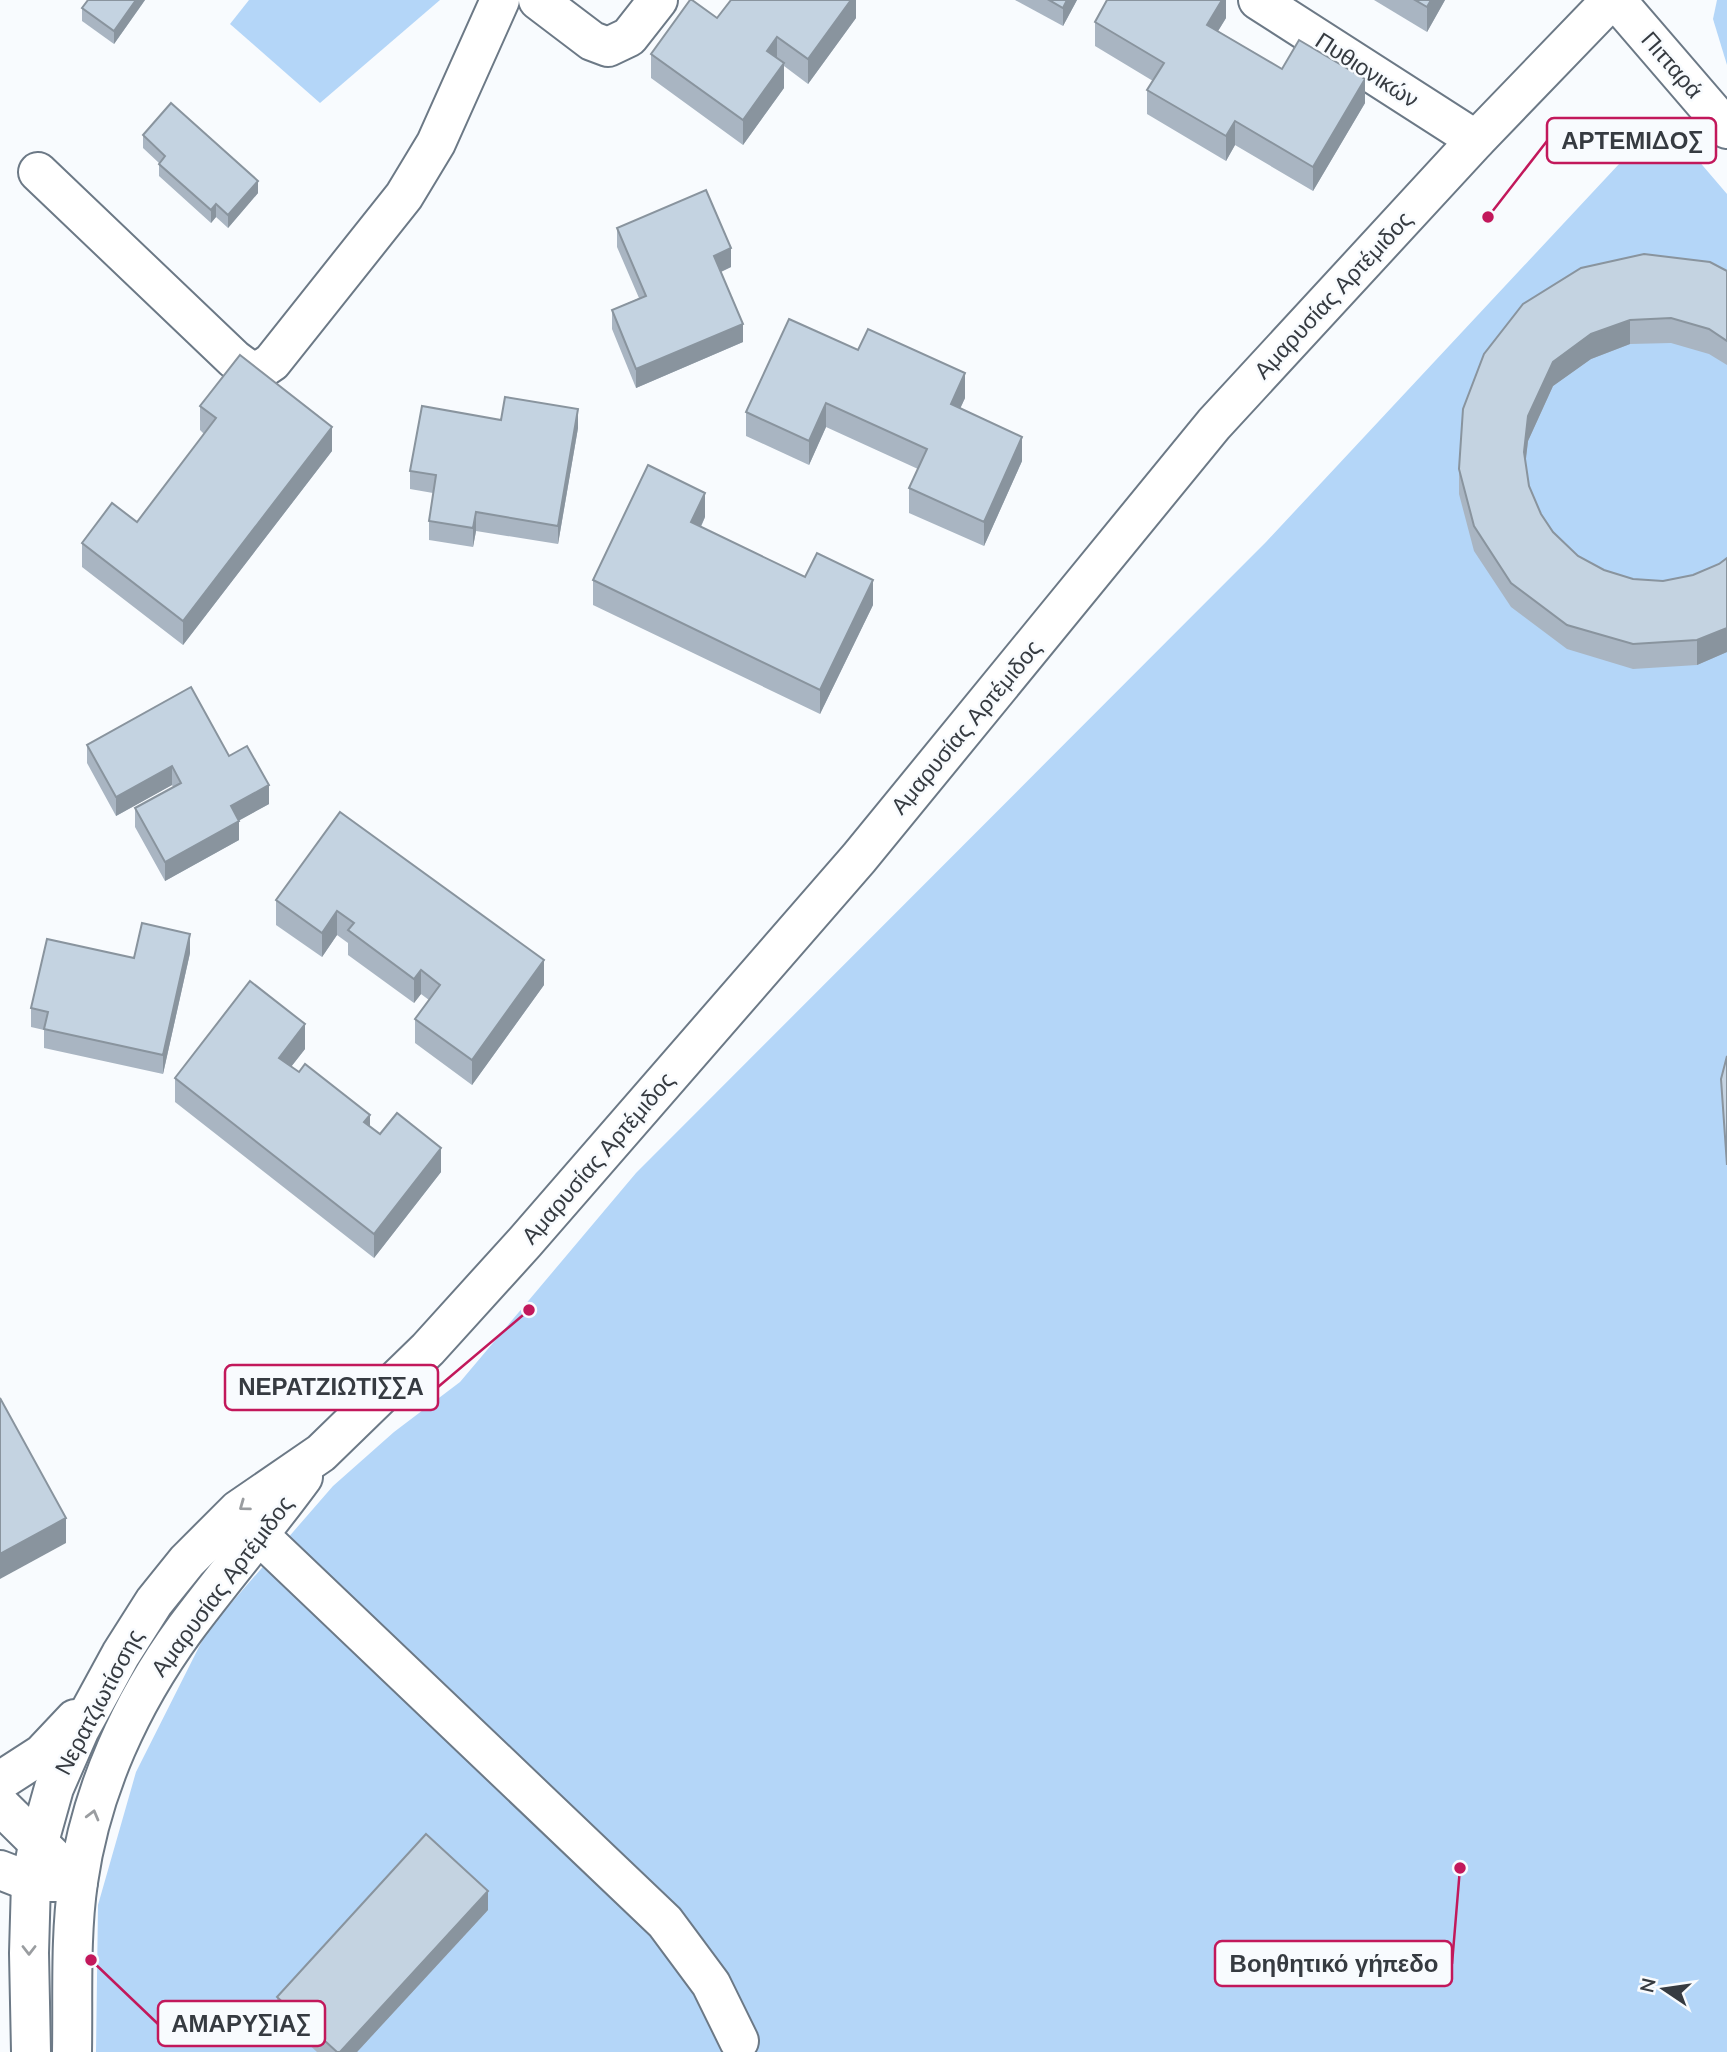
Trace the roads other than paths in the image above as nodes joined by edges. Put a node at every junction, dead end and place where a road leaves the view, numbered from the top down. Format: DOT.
graph roads {
  1 [pos="500,0"];
  2 [pos="538,0"];
  3 [pos="658,0"];
  4 [pos="1258,0"];
  5 [pos="1611,0"];
  6 [pos="1616,0"];
  7 [pos="1727,129"];
  8 [pos="1476,140"];
  9 [pos="38,172"];
  10 [pos="321,1453"];
  11 [pos="260,1536"];
  12 [pos="154,1602"];
  13 [pos="99,1691"];
  14 [pos="0,1781"];
  15 [pos="0,1805"];
  16 [pos="38,1845"];
  17 [pos="15,1876"];
  18 [pos="78,1882"];
  19 [pos="739,2041"];
  20 [pos="31,2052"];
  21 [pos="72,2052"];
  1 -- 9 [label="main road"];
  2 -- 3 [label="main road"];
  4 -- 8 [label="main road, Πυθιονικών"];
  5 -- 8 [label="main road, Αμαρυσίας Αρτέμιδος"];
  6 -- 7 [label="main road, Πιτταρά"];
  8 -- 10 [label="main road, Αμαρυσίας Αρτέμιδος"];
  10 -- 11 [label="main road, Αμαρυσίας Αρτέμιδος"];
  10 -- 12 [label="main road, Αμαρυσίας Αρτέμιδος, one-way"];
  18 -- 11 [label="main road, Αμαρυσίας Αρτέμιδος, one-way"];
  11 -- 19 [label="main road"];
  12 -- 13 [label="main road, Νερατζιωτίσσης"];
  13 -- 14 [label="main road"];
  13 -- 16 [label="main road, Νερατζιωτίσσης"];
  15 -- 16 [label="main road"];
  16 -- 17 [label="main road, Νερατζιωτίσσης"];
  16 -- 18 [label="main road"];
  17 -- 18 [label="main road"];
  17 -- 20 [label="main road, Νερατζιωτίσσης, one-way"];
  18 -- 21 [label="main road"];
}
